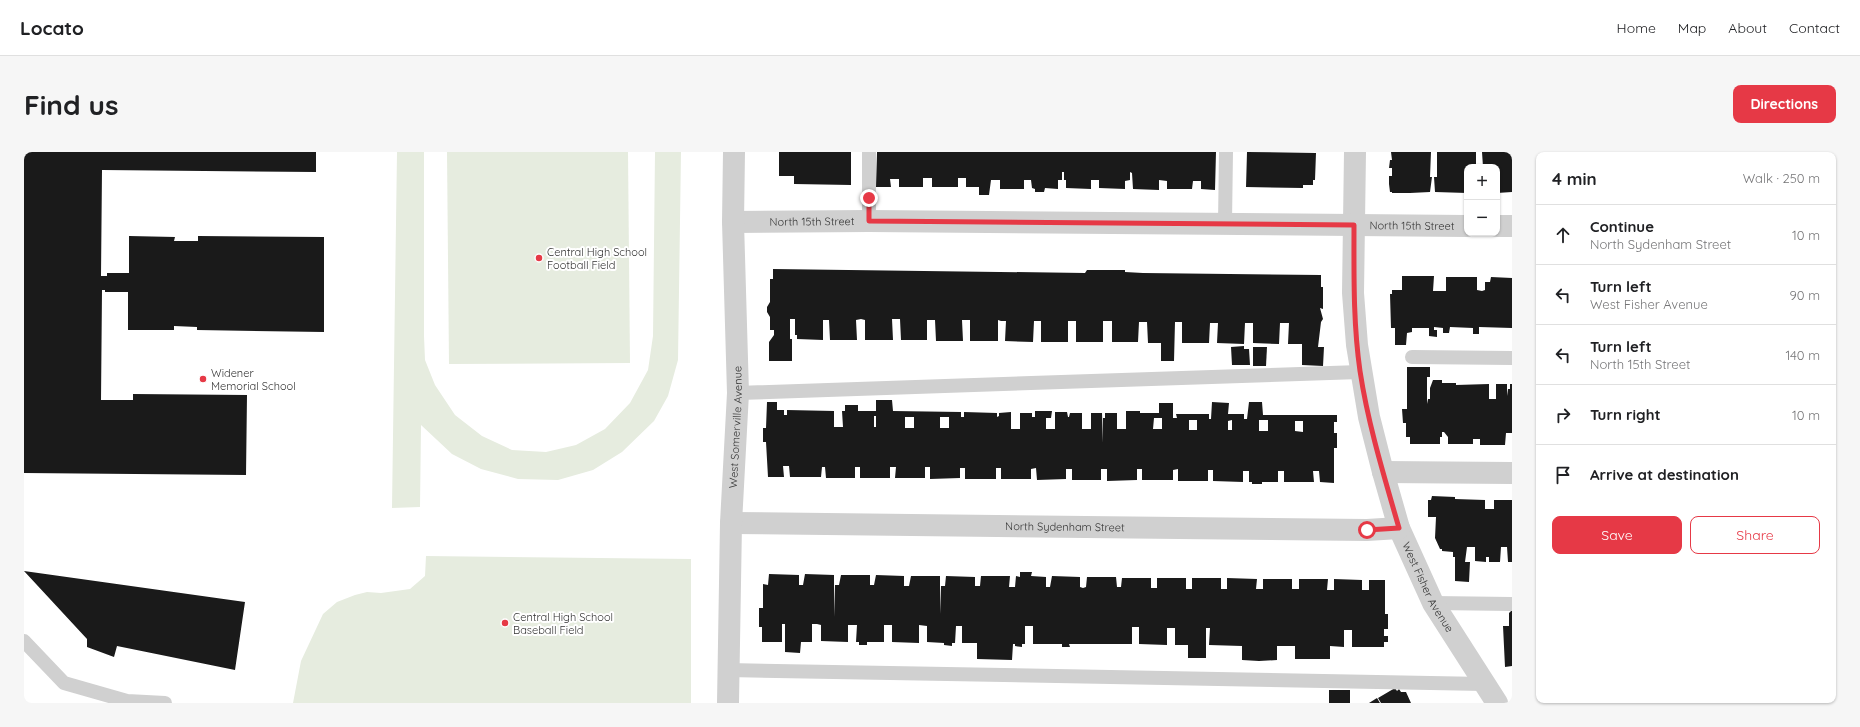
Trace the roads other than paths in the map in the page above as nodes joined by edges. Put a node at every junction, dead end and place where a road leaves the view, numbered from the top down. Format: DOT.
graph roads {
  1 [pos="734,152"];
  2 [pos="869,152"];
  3 [pos="1226,152"];
  4 [pos="1355,152"];
  5 [pos="869,221"];
  6 [pos="734,222"];
  7 [pos="1225,223"];
  8 [pos="1354,225"];
  9 [pos="1464,226"];
  10 [pos="1500,226"];
  11 [pos="1512,226"];
  12 [pos="1412,357"];
  13 [pos="1512,358"];
  14 [pos="1360,372"];
  15 [pos="738,393"];
  16 [pos="1382,472"];
  17 [pos="1512,473"];
  18 [pos="731,524"];
  19 [pos="1399,528"];
  20 [pos="1433,603"];
  21 [pos="1512,604"];
  22 [pos="24,641"];
  23 [pos="728,670"];
  24 [pos="1484,684"];
  25 [pos="165,703"];
  26 [pos="728,703"];
  27 [pos="1497,703"];
  1 -- 6 [label="street, West Somerville Avenue"];
  2 -- 5 [label="lane"];
  3 -- 7 [label="lane"];
  4 -- 8 [label="street, West Fisher Avenue"];
  5 -- 6 [label="street, North 15th Street"];
  5 -- 7 [label="street, North 15th Street"];
  6 -- 15 [label="street, West Somerville Avenue"];
  7 -- 8 [label="street, North 15th Street"];
  8 -- 9 [label="street, North 15th Street"];
  8 -- 14 [label="street, West Fisher Avenue"];
  10 -- 11 [label="street"];
  12 -- 13 [label="lane"];
  14 -- 15 [label="lane"];
  14 -- 16 [label="street, West Fisher Avenue"];
  15 -- 18 [label="street, West Somerville Avenue"];
  16 -- 17 [label="street"];
  16 -- 19 [label="street, West Fisher Avenue"];
  18 -- 19 [label="street, North Sydenham Street"];
  18 -- 23 [label="street, West Somerville Avenue"];
  19 -- 20 [label="street, West Fisher Avenue"];
  20 -- 21 [label="lane"];
  20 -- 24 [label="street, West Fisher Avenue"];
  22 -- 25 [label="lane"];
  23 -- 24 [label="lane"];
  23 -- 26 [label="street, West Somerville Avenue"];
  24 -- 27 [label="street, West Fisher Avenue"];
}
